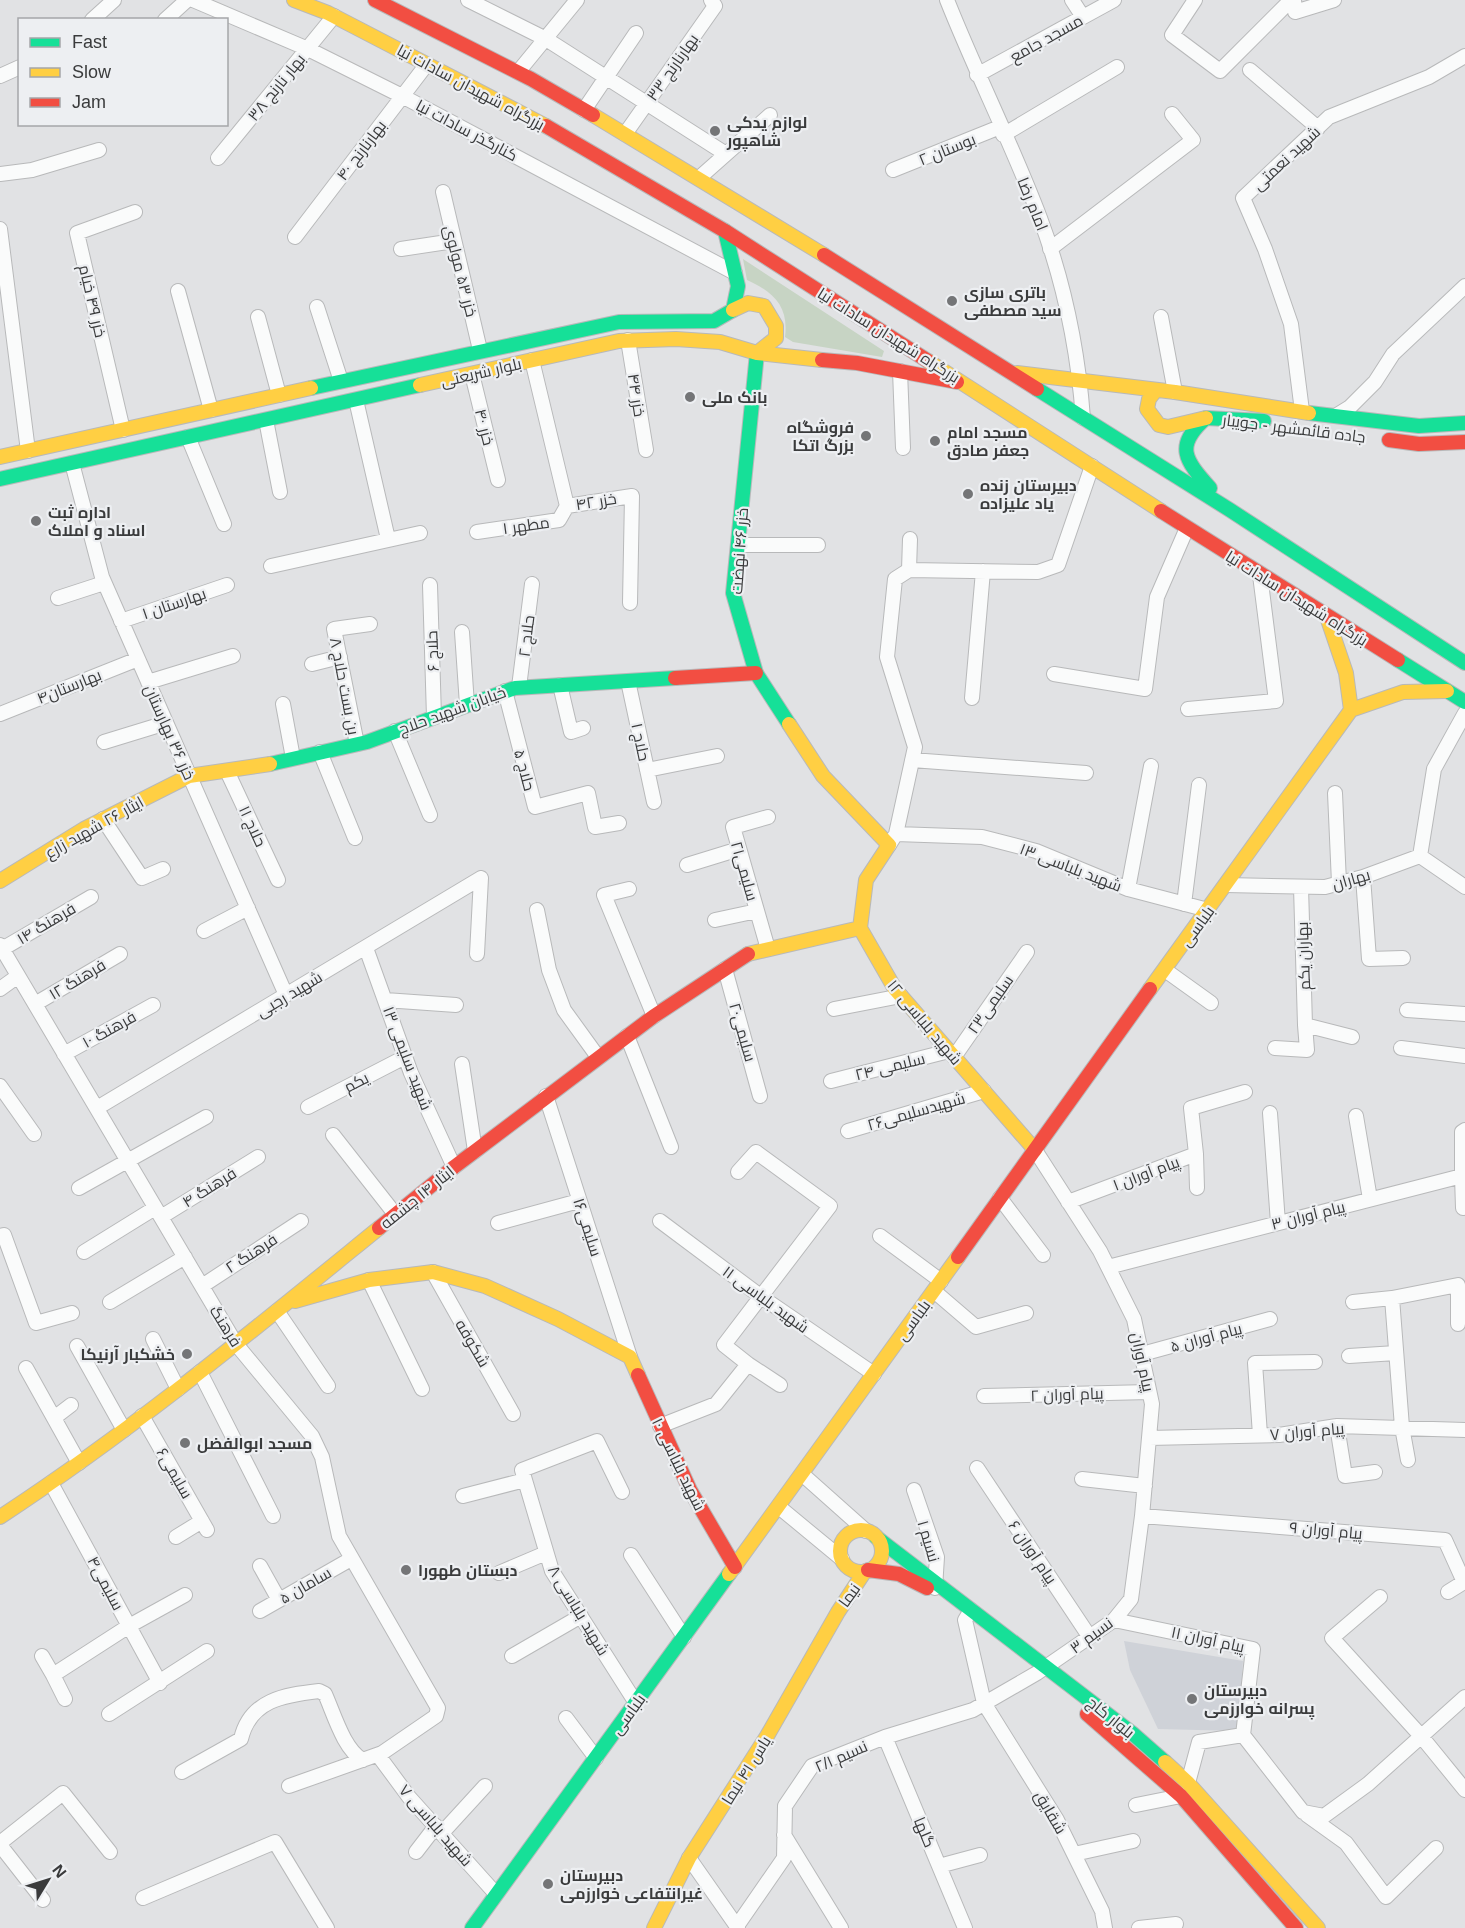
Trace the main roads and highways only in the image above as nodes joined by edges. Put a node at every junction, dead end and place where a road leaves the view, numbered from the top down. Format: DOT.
graph roads {
  1 [pos="294,0"];
  2 [pos="375,0"];
  3 [pos="725,231"];
  4 [pos="733,310"];
  5 [pos="757,353"];
  6 [pos="1010,372"];
  7 [pos="967,384"];
  8 [pos="1155,391"];
  9 [pos="1206,418"];
  10 [pos="1278,423"];
  11 [pos="1465,423"];
  12 [pos="1375,438"];
  13 [pos="1465,442"];
  14 [pos="0,458"];
  15 [pos="0,479"];
  16 [pos="1230,510"];
  17 [pos="1327,617"];
  18 [pos="1465,663"];
  19 [pos="756,673"];
  20 [pos="1447,691"];
  21 [pos="1465,702"];
  22 [pos="1351,710"];
  23 [pos="189,776"];
  24 [pos="0,881"];
  25 [pos="860,928"];
  26 [pos="1035,1150"];
  27 [pos="282,1307"];
  28 [pos="0,1517"];
  29 [pos="871,1534"];
  30 [pos="843,1561"];
  31 [pos="735,1567"];
  32 [pos="867,1570"];
  33 [pos="935,1588"];
  34 [pos="838,1612"];
  35 [pos="1042,1670"];
  36 [pos="472,1928"];
  37 [pos="654,1928"];
  38 [pos="1296,1928"];
  39 [pos="1318,1928"];
  1 -- 3 [label="main road, بزرگراه شهیدان سادات نیا"];
  2 -- 6 [label="main road, بزرگراه شهیدان سادات نیا"];
  3 -- 4 [label="main road"];
  3 -- 7 [label="main road, بزرگراه شهیدان سادات نیا"];
  4 -- 5 [label="main road, بلوار شریعتی"];
  4 -- 14 [label="main road, بلوار شریعتی"];
  5 -- 7 [label="main road, بلوار شریعتی"];
  5 -- 15 [label="main road, بلوار شریعتی"];
  5 -- 19 [label="main road, خزر ۴۶ نهضت"];
  6 -- 8 [label="main road"];
  6 -- 16 [label="main road, بزرگراه شهیدان سادات نیا"];
  7 -- 17 [label="main road, بزرگراه شهیدان سادات نیا"];
  8 -- 9 [label="main road"];
  8 -- 11 [label="main road"];
  9 -- 10 [label="main road, جاده قائمشهر - جویبار"];
  9 -- 16 [label="main road, جاده قائمشهر - جویبار"];
  12 -- 13 [label="main road, جاده قائمشهر - جویبار"];
  16 -- 18 [label="main road, بزرگراه شهیدان سادات نیا"];
  17 -- 20 [label="main road, بزرگراه شهیدان سادات نیا"];
  17 -- 22 [label="main road"];
  19 -- 23 [label="main road, خیابان شهید حلاج"];
  19 -- 25 [label="main road, خزر ۴۶ نهضت"];
  20 -- 21 [label="main road, بزرگراه شهیدان سادات نیا"];
  20 -- 22 [label="main road"];
  22 -- 26 [label="main road, بلباسی"];
  23 -- 24 [label="main road, ایثار ۲۶ شهید زارع"];
  25 -- 26 [label="main road, شهید بلباسی ١٢"];
  25 -- 27 [label="main road, ایثار ۱۴ چشمه"];
  26 -- 31 [label="main road, بلباسی"];
  27 -- 28 [label="main road, ایثار ۱۴ چشمه"];
  27 -- 31 [label="main road, شهید بلباسی ١٠"];
  29 -- 30 [label="main road"];
  29 -- 32 [label="main road"];
  29 -- 33 [label="main road, بلوار کاج"];
  30 -- 32 [label="main road"];
  30 -- 34 [label="main road, نیما"];
  31 -- 36 [label="main road, بلباسی"];
  32 -- 33 [label="main road, بلوار کاج"];
  32 -- 34 [label="main road, نیما"];
  33 -- 35 [label="main road, بلوار کاج"];
  34 -- 37 [label="main road, یاس ۴۱ نیما"];
  35 -- 38 [label="main road, بلوار کاج"];
  35 -- 39 [label="main road, بلوار کاج"];
}
